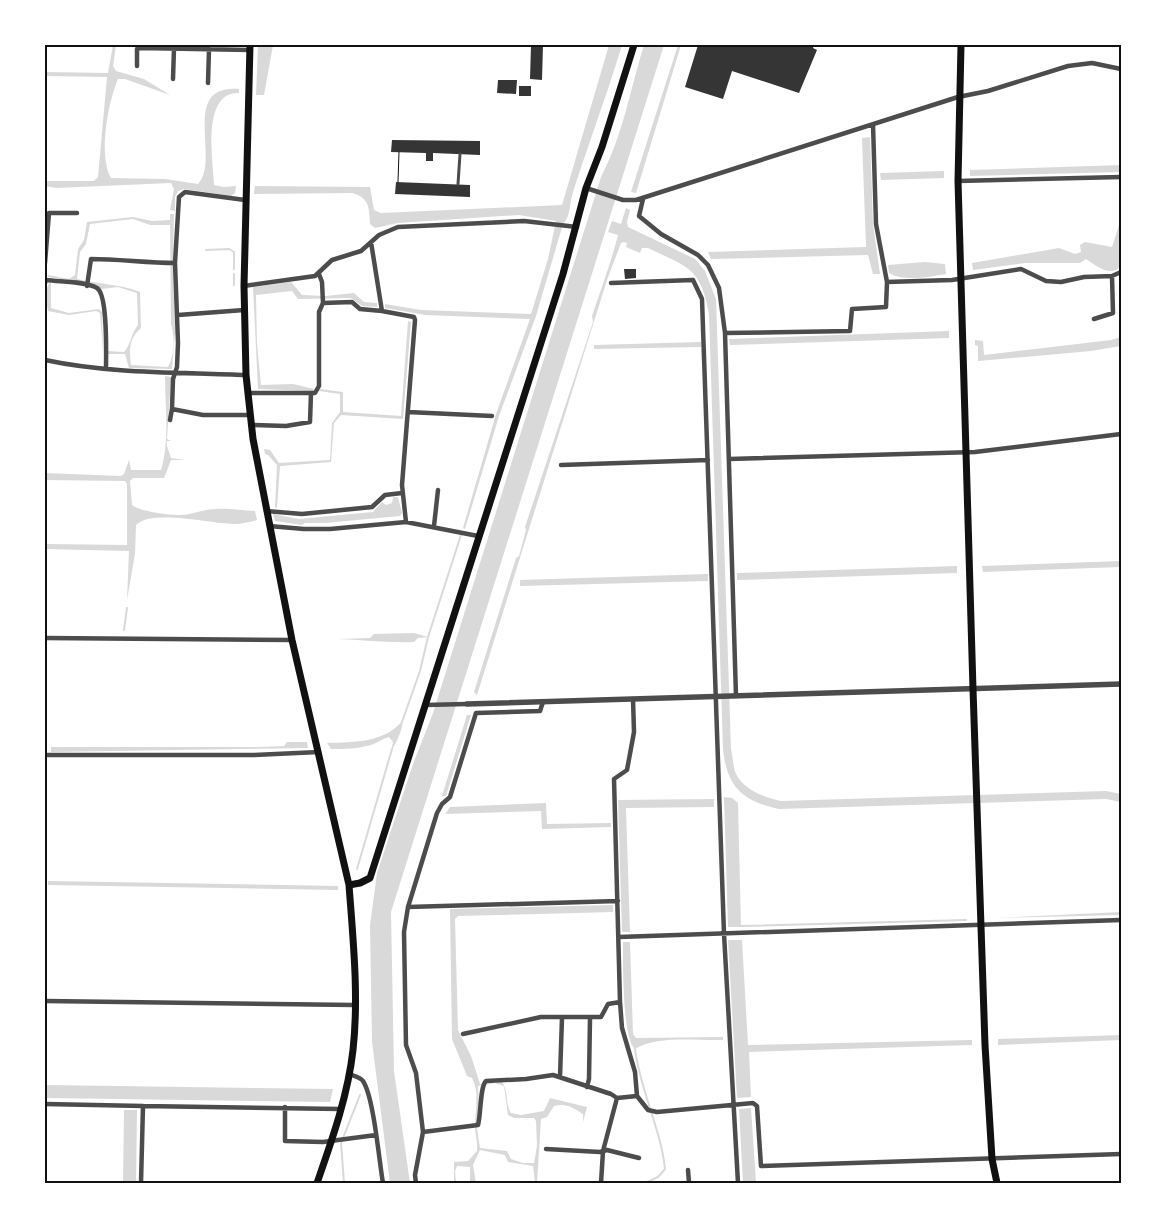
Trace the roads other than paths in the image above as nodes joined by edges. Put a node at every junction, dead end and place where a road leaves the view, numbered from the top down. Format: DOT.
graph roads {
  1 [pos="634,45"];
  2 [pos="961,45"];
  3 [pos="141,46"];
  4 [pos="189,47"];
  5 [pos="250,47"];
  6 [pos="174,48"];
  7 [pos="209,49"];
  8 [pos="136,66"];
  9 [pos="1121,69"];
  10 [pos="174,79"];
  11 [pos="208,83"];
  12 [pos="958,97"];
  13 [pos="873,124"];
  14 [pos="460,154"];
  15 [pos="1121,177"];
  16 [pos="958,181"];
  17 [pos="458,184"];
  18 [pos="590,189"];
  19 [pos="644,199"];
  20 [pos="245,200"];
  21 [pos="77,213"];
  22 [pos="577,227"];
  23 [pos="371,242"];
  24 [pos="45,263"];
  25 [pos="175,263"];
  26 [pos="1121,272"];
  27 [pos="319,274"];
  28 [pos="1112,276"];
  29 [pos="960,278"];
  30 [pos="45,280"];
  31 [pos="887,282"];
  32 [pos="87,283"];
  33 [pos="611,283"];
  34 [pos="244,286"];
  35 [pos="322,303"];
  36 [pos="244,310"];
  37 [pos="382,311"];
  38 [pos="178,315"];
  39 [pos="1094,319"];
  40 [pos="725,334"];
  41 [pos="45,360"];
  42 [pos="106,369"];
  43 [pos="175,373"];
  44 [pos="246,375"];
  45 [pos="248,393"];
  46 [pos="311,393"];
  47 [pos="172,409"];
  48 [pos="408,412"];
  49 [pos="250,415"];
  50 [pos="492,416"];
  51 [pos="170,420"];
  52 [pos="251,425"];
  53 [pos="1121,434"];
  54 [pos="967,452"];
  55 [pos="729,459"];
  56 [pos="708,460"];
  57 [pos="561,465"];
  58 [pos="438,490"];
  59 [pos="402,493"];
  60 [pos="265,511"];
  61 [pos="406,522"];
  62 [pos="268,526"];
  63 [pos="434,526"];
  64 [pos="478,536"];
  65 [pos="45,638"];
  66 [pos="292,640"];
  67 [pos="1121,684"];
  68 [pos="973,689"];
  69 [pos="736,696"];
  70 [pos="716,697"];
  71 [pos="633,699"];
  72 [pos="543,702"];
  73 [pos="467,704"];
  74 [pos="425,705"];
  75 [pos="320,752"];
  76 [pos="45,755"];
  77 [pos="349,885"];
  78 [pos="618,901"];
  79 [pos="408,907"];
  80 [pos="1121,920"];
  81 [pos="982,924"];
  82 [pos="724,934"];
  83 [pos="619,937"];
  84 [pos="45,1001"];
  85 [pos="620,1002"];
  86 [pos="354,1005"];
  87 [pos="562,1018"];
  88 [pos="590,1018"];
  89 [pos="462,1034"];
  90 [pos="349,1074"];
  91 [pos="560,1077"];
  92 [pos="587,1087"];
  93 [pos="638,1096"];
  94 [pos="617,1098"];
  95 [pos="45,1104"];
  96 [pos="734,1104"];
  97 [pos="142,1106"];
  98 [pos="285,1107"];
  99 [pos="340,1109"];
  100 [pos="423,1132"];
  101 [pos="376,1136"];
  102 [pos="330,1142"];
  103 [pos="546,1149"];
  104 [pos="603,1151"];
  105 [pos="1121,1154"];
  106 [pos="639,1158"];
  107 [pos="992,1159"];
  108 [pos="688,1170"];
  109 [pos="141,1183"];
  110 [pos="317,1183"];
  111 [pos="383,1183"];
  112 [pos="416,1183"];
  113 [pos="601,1183"];
  114 [pos="689,1183"];
  115 [pos="738,1183"];
  116 [pos="997,1183"];
  1 -- 18 [label="main road"];
  2 -- 12 [label="main road"];
  3 -- 6 [label="street"];
  3 -- 8 [label="street"];
  4 -- 6 [label="street"];
  4 -- 7 [label="street"];
  5 -- 7 [label="street"];
  5 -- 20 [label="main road"];
  6 -- 10 [label="street"];
  7 -- 11 [label="street"];
  9 -- 12 [label="street"];
  12 -- 13 [label="street"];
  12 -- 16 [label="main road"];
  13 -- 19 [label="street"];
  13 -- 31 [label="street"];
  14 -- 17 [label="street"];
  15 -- 16 [label="street"];
  16 -- 29 [label="main road"];
  18 -- 19 [label="street"];
  18 -- 22 [label="main road"];
  19 -- 40 [label="street"];
  20 -- 25 [label="street"];
  20 -- 34 [label="main road"];
  21 -- 24 [label="street"];
  22 -- 23 [label="street"];
  22 -- 64 [label="main road"];
  23 -- 27 [label="street"];
  23 -- 37 [label="street"];
  25 -- 32 [label="street"];
  25 -- 38 [label="street"];
  26 -- 28 [label="street"];
  27 -- 34 [label="street"];
  27 -- 35 [label="street"];
  28 -- 29 [label="street"];
  28 -- 39 [label="street"];
  29 -- 31 [label="street"];
  29 -- 54 [label="main road"];
  30 -- 32 [label="street"];
  31 -- 40 [label="street"];
  32 -- 42 [label="street"];
  33 -- 56 [label="street"];
  34 -- 36 [label="main road"];
  35 -- 37 [label="street"];
  35 -- 46 [label="street"];
  36 -- 38 [label="street"];
  36 -- 44 [label="main road"];
  37 -- 48 [label="street"];
  38 -- 43 [label="street"];
  40 -- 55 [label="street"];
  41 -- 42 [label="street"];
  42 -- 43 [label="street"];
  43 -- 44 [label="street"];
  43 -- 47 [label="street"];
  44 -- 45 [label="main road"];
  45 -- 46 [label="street"];
  45 -- 49 [label="main road"];
  46 -- 52 [label="street"];
  47 -- 49 [label="street"];
  47 -- 51 [label="street"];
  48 -- 50 [label="street"];
  48 -- 59 [label="street"];
  49 -- 52 [label="main road"];
  52 -- 60 [label="main road"];
  53 -- 54 [label="street"];
  54 -- 55 [label="street"];
  54 -- 68 [label="main road"];
  55 -- 69 [label="street"];
  56 -- 57 [label="street"];
  56 -- 70 [label="street"];
  58 -- 63 [label="street"];
  59 -- 60 [label="street"];
  59 -- 61 [label="street"];
  60 -- 62 [label="main road"];
  61 -- 62 [label="street"];
  61 -- 63 [label="street"];
  62 -- 66 [label="main road"];
  63 -- 64 [label="street"];
  64 -- 74 [label="main road"];
  65 -- 66 [label="street"];
  66 -- 75 [label="main road"];
  67 -- 68 [label="street"];
  68 -- 69 [label="street"];
  68 -- 81 [label="main road"];
  69 -- 70 [label="street"];
  70 -- 71 [label="street"];
  70 -- 82 [label="street"];
  71 -- 72 [label="street"];
  71 -- 78 [label="street"];
  72 -- 73 [label="street"];
  72 -- 79 [label="street"];
  73 -- 74 [label="street"];
  74 -- 77 [label="main road"];
  75 -- 76 [label="street"];
  75 -- 77 [label="main road"];
  77 -- 86 [label="main road"];
  78 -- 79 [label="street"];
  78 -- 83 [label="street"];
  79 -- 100 [label="street"];
  80 -- 81 [label="street"];
  81 -- 82 [label="street"];
  81 -- 107 [label="main road"];
  82 -- 83 [label="street"];
  82 -- 96 [label="street"];
  83 -- 85 [label="street"];
  84 -- 86 [label="street"];
  85 -- 88 [label="street"];
  85 -- 93 [label="street"];
  86 -- 90 [label="main road"];
  87 -- 88 [label="street"];
  87 -- 89 [label="street"];
  87 -- 91 [label="street"];
  88 -- 92 [label="street"];
  90 -- 99 [label="main road"];
  90 -- 101 [label="street"];
  91 -- 92 [label="street"];
  91 -- 100 [label="street"];
  92 -- 94 [label="street"];
  93 -- 94 [label="street"];
  93 -- 96 [label="street"];
  94 -- 104 [label="street"];
  95 -- 97 [label="street"];
  96 -- 107 [label="street"];
  96 -- 115 [label="street"];
  97 -- 98 [label="street"];
  97 -- 109 [label="street"];
  98 -- 99 [label="street"];
  98 -- 102 [label="street"];
  99 -- 102 [label="main road"];
  100 -- 112 [label="street"];
  101 -- 102 [label="street"];
  101 -- 111 [label="street"];
  102 -- 110 [label="main road"];
  103 -- 104 [label="street"];
  104 -- 106 [label="street"];
  104 -- 113 [label="street"];
  105 -- 107 [label="street"];
  107 -- 116 [label="main road"];
  108 -- 114 [label="street"];
}
